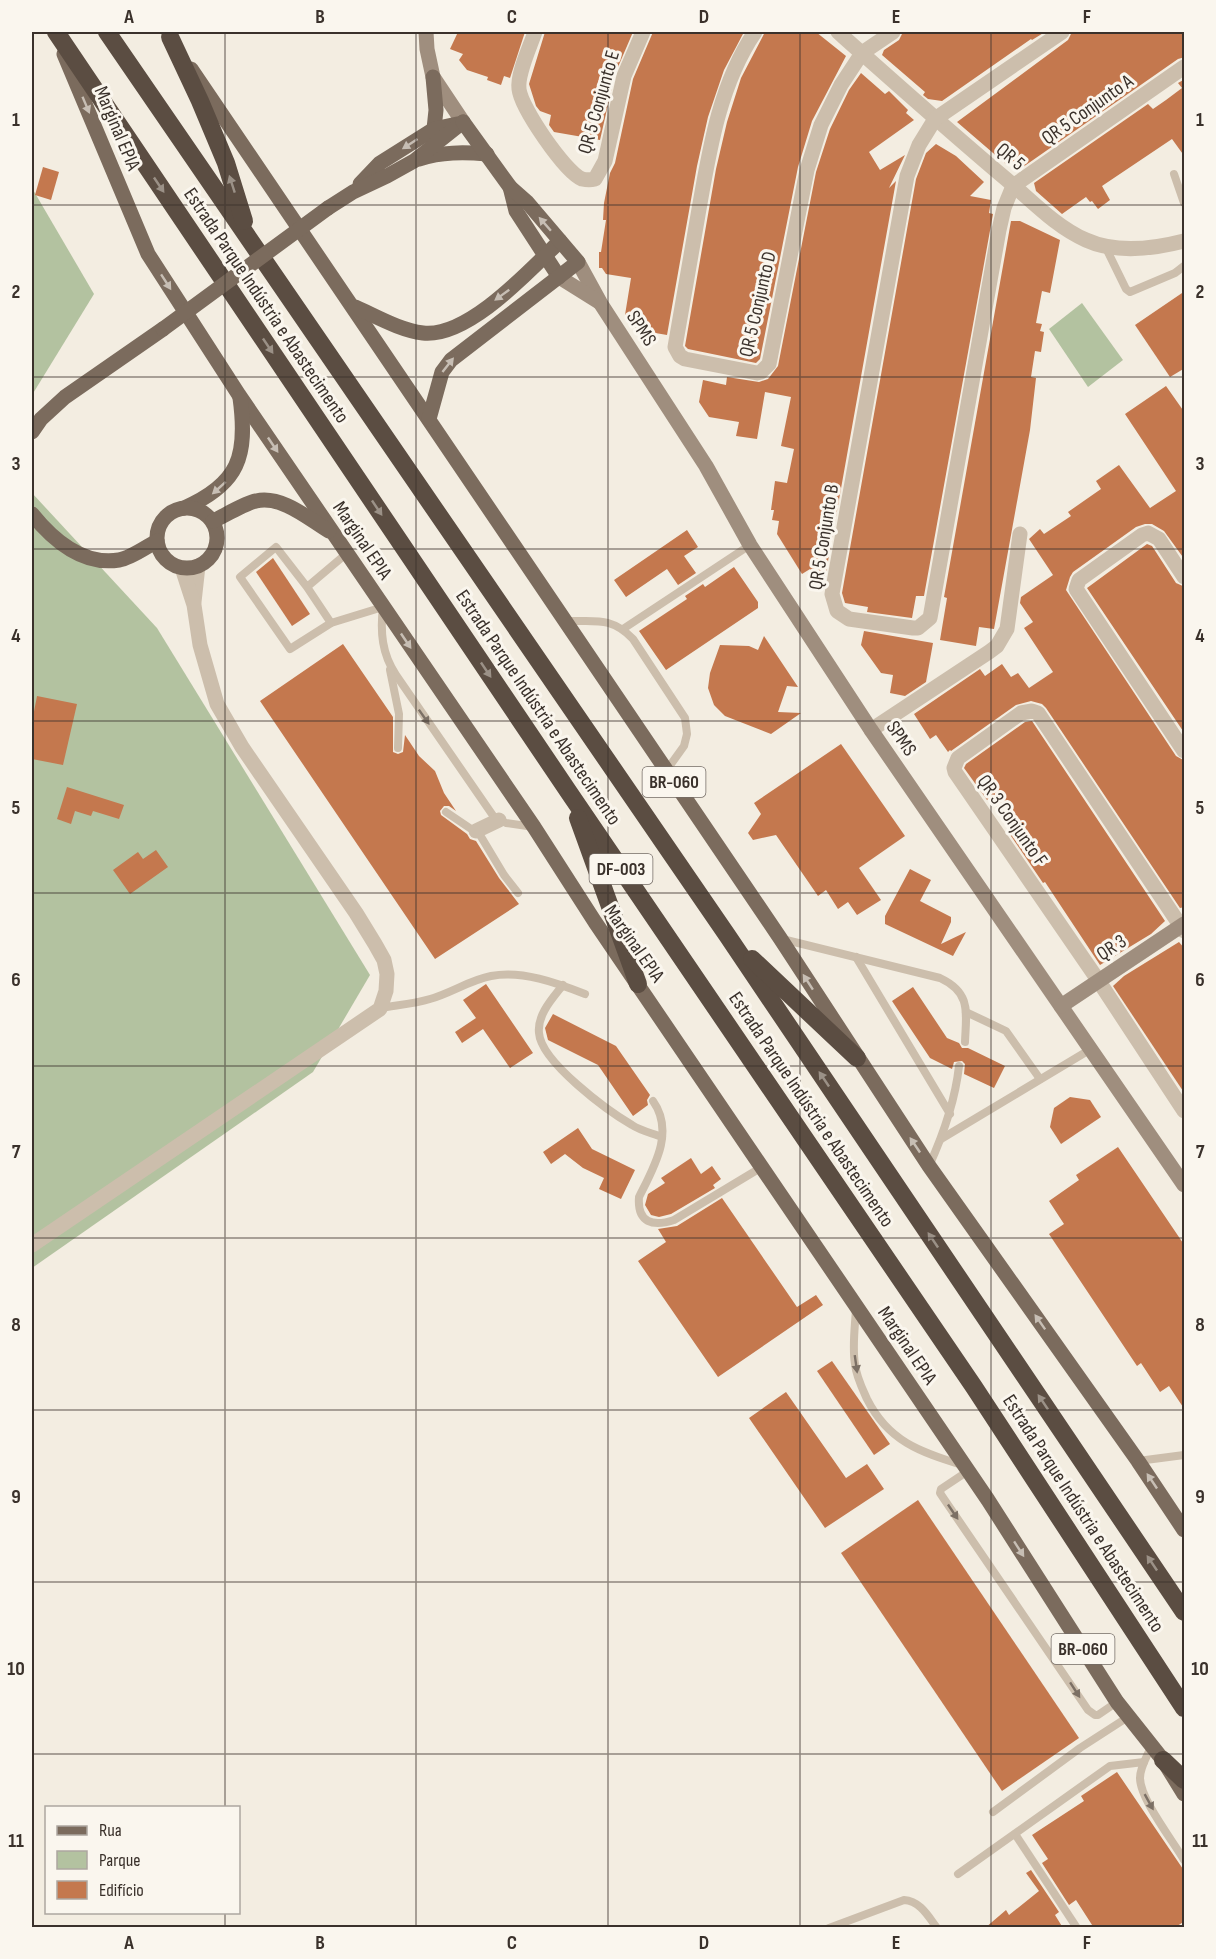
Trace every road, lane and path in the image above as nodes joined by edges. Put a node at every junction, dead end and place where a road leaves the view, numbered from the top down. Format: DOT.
graph roads {
  1 [pos="56,32"];
  2 [pos="107,32"];
  3 [pos="426,32"];
  4 [pos="535,32"];
  5 [pos="643,32"];
  6 [pos="755,32"];
  7 [pos="838,32"];
  8 [pos="893,32"];
  9 [pos="1062,32"];
  10 [pos="168,34"];
  11 [pos="862,53"];
  12 [pos="1185,67"];
  13 [pos="434,77"];
  14 [pos="935,119"];
  15 [pos="463,122"];
  16 [pos="434,129"];
  17 [pos="487,154"];
  18 [pos="414,161"];
  19 [pos="1174,174"];
  20 [pos="1013,186"];
  21 [pos="510,187"];
  22 [pos="353,192"];
  23 [pos="1185,202"];
  24 [pos="528,230"];
  25 [pos="250,240"];
  26 [pos="560,241"];
  27 [pos="1185,241"];
  28 [pos="1105,246"];
  29 [pos="545,255"];
  30 [pos="578,262"];
  31 [pos="1185,266"];
  32 [pos="526,273"];
  33 [pos="559,277"];
  34 [pos="602,304"];
  35 [pos="353,306"];
  36 [pos="239,395"];
  37 [pos="429,419"];
  38 [pos="32,432"];
  39 [pos="184,508"];
  40 [pos="32,514"];
  41 [pos="213,521"];
  42 [pos="1020,534"];
  43 [pos="334,535"];
  44 [pos="157,542"];
  45 [pos="750,545"];
  46 [pos="346,554"];
  47 [pos="190,567"];
  48 [pos="1185,577"];
  49 [pos="307,587"];
  50 [pos="383,607"];
  51 [pos="566,621"];
  52 [pos="331,623"];
  53 [pos="623,629"];
  54 [pos="389,664"];
  55 [pos="871,730"];
  56 [pos="398,748"];
  57 [pos="1185,751"];
  58 [pos="666,771"];
  59 [pos="568,791"];
  60 [pos="446,812"];
  61 [pos="499,820"];
  62 [pos="534,827"];
  63 [pos="476,831"];
  64 [pos="518,893"];
  65 [pos="1184,927"];
  66 [pos="727,935"];
  67 [pos="780,938"];
  68 [pos="856,957"];
  69 [pos="1098,980"];
  70 [pos="639,984"];
  71 [pos="563,985"];
  72 [pos="585,994"];
  73 [pos="1061,1006"];
  74 [pos="380,1009"];
  75 [pos="966,1012"];
  76 [pos="964,1042"];
  77 [pos="1091,1049"];
  78 [pos="857,1058"];
  79 [pos="958,1066"];
  80 [pos="1040,1079"];
  81 [pos="652,1101"];
  82 [pos="1185,1111"];
  83 [pos="950,1114"];
  84 [pos="662,1137"];
  85 [pos="941,1139"];
  86 [pos="929,1166"];
  87 [pos="762,1167"];
  88 [pos="1185,1185"];
  89 [pos="32,1245"];
  90 [pos="856,1306"];
  91 [pos="1185,1455"];
  92 [pos="1138,1461"];
  93 [pos="966,1468"];
  94 [pos="1185,1530"];
  95 [pos="1185,1612"];
  96 [pos="1117,1702"];
  97 [pos="1185,1708"];
  98 [pos="1128,1716"];
  99 [pos="1157,1754"];
  100 [pos="1144,1762"];
  101 [pos="1185,1780"];
  102 [pos="1185,1794"];
  103 [pos="993,1812"];
  104 [pos="1015,1834"];
  105 [pos="1185,1860"];
  106 [pos="958,1874"];
  107 [pos="829,1928"];
  108 [pos="937,1928"];
  109 [pos="1077,1928"];
  1 -- 36 [label="main road, Marginal EPIA / BR-060, one-way"];
  1 -- 59 [label="highway, Estrada Parque Indústria e Abastecimento / DF-003, one-way"];
  2 -- 25 [label="highway, Estrada Parque Indústria e Abastecimento / DF-003"];
  3 -- 13 [label="street"];
  4 -- 5 [label="street, QR 5 Conjunto E"];
  6 -- 11 [label="street, QR 5 Conjunto D"];
  7 -- 11 [label="street, QR 5"];
  8 -- 11 [label="street"];
  9 -- 14 [label="street"];
  25 -- 10 [label="highway, one-way"];
  10 -- 35 [label="main road, BR-060"];
  11 -- 14 [label="street, QR 5"];
  12 -- 20 [label="street, QR 5 Conjunto A"];
  13 -- 15 [label="street"];
  13 -- 16 [label="main road"];
  14 -- 20 [label="street, QR 5"];
  14 -- 20 [label="street, QR 5 Conjunto B"];
  15 -- 16 [label="main road"];
  15 -- 17 [label="main road"];
  15 -- 18 [label="main road"];
  16 -- 22 [label="main road, one-way"];
  17 -- 18 [label="main road"];
  17 -- 21 [label="main road"];
  18 -- 22 [label="main road"];
  19 -- 23 [label="lane"];
  20 -- 28 [label="street, QR 5"];
  21 -- 24 [label="main road"];
  26 -- 21 [label="main road, one-way"];
  22 -- 38 [label="main road, bridge"];
  24 -- 29 [label="main road"];
  24 -- 32 [label="main road"];
  25 -- 66 [label="highway, Estrada Parque Indústria e Abastecimento / DF-003"];
  26 -- 29 [label="main road"];
  26 -- 30 [label="main road"];
  27 -- 28 [label="street, QR 5"];
  28 -- 31 [label="lane"];
  29 -- 32 [label="main road"];
  29 -- 33 [label="main road"];
  30 -- 33 [label="main road"];
  30 -- 34 [label="street, SPMS"];
  32 -- 35 [label="main road, one-way"];
  33 -- 34 [label="street, SPMS"];
  37 -- 33 [label="main road, one-way"];
  34 -- 45 [label="street, SPMS"];
  35 -- 37 [label="main road, BR-060"];
  36 -- 39 [label="main road, one-way"];
  36 -- 43 [label="main road, Marginal EPIA / BR-060, one-way"];
  37 -- 51 [label="main road, BR-060"];
  39 -- 41 [label="main road"];
  39 -- 44 [label="main road"];
  40 -- 44 [label="main road"];
  41 -- 43 [label="main road"];
  41 -- 47 [label="main road"];
  42 -- 55 [label="street"];
  43 -- 46 [label="main road, Marginal EPIA / BR-060"];
  44 -- 47 [label="main road"];
  45 -- 53 [label="lane"];
  45 -- 55 [label="street, SPMS"];
  46 -- 49 [label="lane"];
  46 -- 50 [label="main road, Marginal EPIA / BR-060"];
  47 -- 74 [label="street"];
  48 -- 57 [label="street"];
  49 -- 52 [label="lane"];
  49 -- 52 [label="lane"];
  50 -- 52 [label="lane"];
  50 -- 54 [label="lane"];
  50 -- 62 [label="main road, Marginal EPIA / BR-060, one-way"];
  51 -- 53 [label="lane"];
  51 -- 58 [label="main road, BR-060"];
  53 -- 58 [label="lane"];
  54 -- 56 [label="lane"];
  54 -- 61 [label="lane, one-way"];
  55 -- 73 [label="street, SPMS"];
  58 -- 67 [label="main road, BR-060"];
  59 -- 70 [label="highway"];
  59 -- 97 [label="highway, Estrada Parque Indústria e Abastecimento / DF-003"];
  60 -- 63 [label="lane"];
  61 -- 62 [label="lane"];
  61 -- 63 [label="street"];
  62 -- 70 [label="main road, Marginal EPIA / BR-060"];
  63 -- 64 [label="lane"];
  65 -- 69 [label="street, QR 3"];
  65 -- 69 [label="street, QR 3 Conjunto F"];
  66 -- 78 [label="highway"];
  95 -- 66 [label="highway, Estrada Parque Indústria e Abastecimento / DF-003, one-way"];
  67 -- 68 [label="lane"];
  78 -- 67 [label="main road, BR-060, one-way"];
  68 -- 75 [label="lane"];
  68 -- 83 [label="lane"];
  69 -- 73 [label="street, QR 3"];
  69 -- 82 [label="street, QR 3 Conjunto F"];
  70 -- 87 [label="main road, Marginal EPIA / BR-060"];
  71 -- 72 [label="lane"];
  71 -- 74 [label="lane"];
  71 -- 84 [label="lane"];
  73 -- 77 [label="street, SPMS"];
  74 -- 89 [label="street"];
  75 -- 76 [label="lane"];
  75 -- 80 [label="lane"];
  77 -- 80 [label="lane"];
  77 -- 88 [label="street, SPMS"];
  86 -- 78 [label="main road, BR-060, one-way"];
  79 -- 83 [label="lane"];
  80 -- 85 [label="lane"];
  81 -- 84 [label="lane"];
  83 -- 85 [label="lane"];
  84 -- 87 [label="lane"];
  85 -- 86 [label="lane"];
  92 -- 86 [label="main road, BR-060, one-way"];
  87 -- 90 [label="main road, Marginal EPIA / BR-060"];
  90 -- 93 [label="main road, Marginal EPIA / BR-060"];
  90 -- 93 [label="lane, one-way"];
  91 -- 92 [label="lane"];
  94 -- 92 [label="main road, BR-060, one-way"];
  93 -- 96 [label="main road, Marginal EPIA / BR-060, one-way"];
  93 -- 96 [label="lane, one-way"];
  96 -- 98 [label="main road, Marginal EPIA / BR-060"];
  98 -- 99 [label="main road, Marginal EPIA / BR-060"];
  98 -- 103 [label="lane"];
  99 -- 100 [label="lane"];
  99 -- 101 [label="highway"];
  99 -- 102 [label="main road, Marginal EPIA / BR-060"];
  100 -- 104 [label="lane"];
  100 -- 105 [label="lane, one-way"];
  104 -- 106 [label="lane"];
  104 -- 109 [label="lane"];
  107 -- 108 [label="lane"];
}
